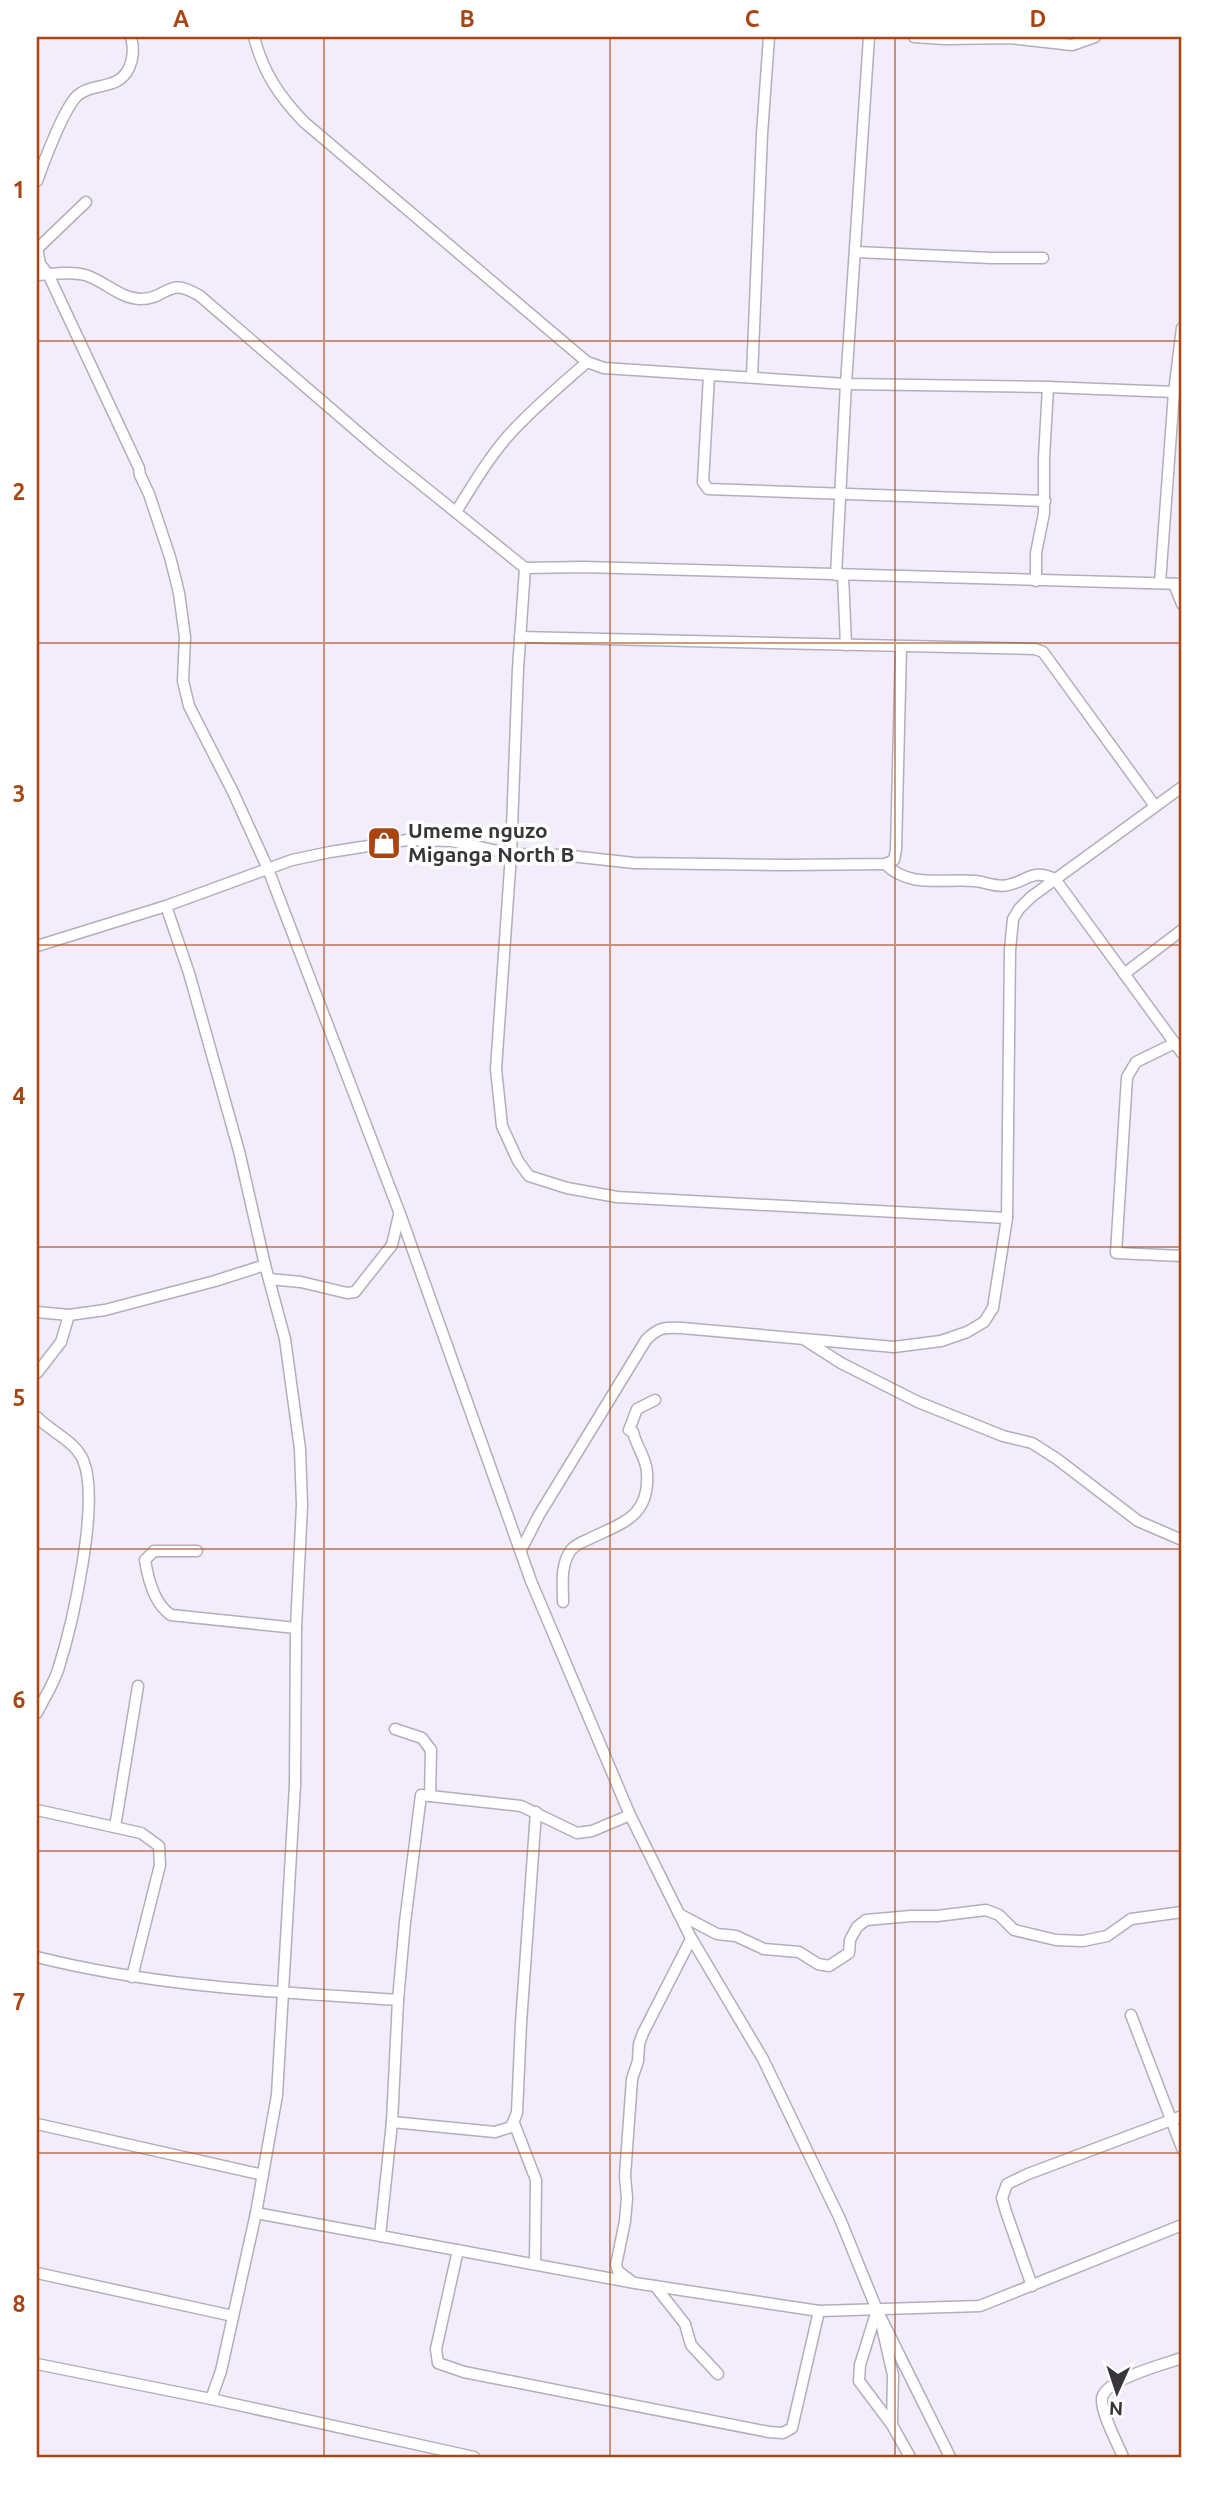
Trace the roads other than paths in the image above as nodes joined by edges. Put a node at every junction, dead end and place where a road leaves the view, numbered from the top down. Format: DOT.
graph roads {
  1 [pos="131,37"];
  2 [pos="254,37"];
  3 [pos="769,37"];
  4 [pos="869,37"];
  5 [pos="914,37"];
  6 [pos="1096,37"];
  7 [pos="37,181"];
  8 [pos="86,202"];
  9 [pos="37,248"];
  10 [pos="856,252"];
  11 [pos="1043,258"];
  12 [pos="42,274"];
  13 [pos="1182,328"];
  14 [pos="587,362"];
  15 [pos="709,376"];
  16 [pos="752,377"];
  17 [pos="846,384"];
  18 [pos="1048,387"];
  19 [pos="1174,392"];
  20 [pos="842,494"];
  21 [pos="1045,501"];
  22 [pos="456,512"];
  23 [pos="525,568"];
  24 [pos="840,575"];
  25 [pos="1036,581"];
  26 [pos="1160,583"];
  27 [pos="1178,584"];
  28 [pos="1182,604"];
  29 [pos="520,637"];
  30 [pos="846,645"];
  31 [pos="901,647"];
  32 [pos="1182,787"];
  33 [pos="1155,806"];
  34 [pos="511,854"];
  35 [pos="885,864"];
  36 [pos="268,869"];
  37 [pos="1055,879"];
  38 [pos="166,906"];
  39 [pos="1182,930"];
  40 [pos="37,946"];
  41 [pos="1124,974"];
  42 [pos="1175,1043"];
  43 [pos="1182,1053"];
  44 [pos="400,1214"];
  45 [pos="1007,1218"];
  46 [pos="1182,1256"];
  47 [pos="265,1265"];
  48 [pos="270,1279"];
  49 [pos="37,1312"];
  50 [pos="69,1315"];
  51 [pos="803,1339"];
  52 [pos="37,1373"];
  53 [pos="655,1400"];
  54 [pos="37,1417"];
  55 [pos="1182,1540"];
  56 [pos="521,1550"];
  57 [pos="197,1551"];
  58 [pos="563,1602"];
  59 [pos="296,1628"];
  60 [pos="138,1686"];
  61 [pos="37,1713"];
  62 [pos="395,1729"];
  63 [pos="430,1796"];
  64 [pos="37,1810"];
  65 [pos="536,1812"];
  66 [pos="630,1815"];
  67 [pos="115,1827"];
  68 [pos="1182,1912"];
  69 [pos="678,1913"];
  70 [pos="691,1939"];
  71 [pos="37,1958"];
  72 [pos="132,1977"];
  73 [pos="283,1992"];
  74 [pos="398,2000"];
  75 [pos="1131,2015"];
  76 [pos="1182,2116"];
  77 [pos="1171,2120"];
  78 [pos="392,2122"];
  79 [pos="37,2123"];
  80 [pos="514,2123"];
  81 [pos="1182,2148"];
  82 [pos="262,2175"];
  83 [pos="256,2213"];
  84 [pos="1182,2225"];
  85 [pos="380,2236"];
  86 [pos="458,2250"];
  87 [pos="535,2264"];
  88 [pos="37,2273"];
  89 [pos="635,2283"];
  90 [pos="655,2286"];
  91 [pos="1032,2286"];
  92 [pos="877,2310"];
  93 [pos="819,2311"];
  94 [pos="233,2316"];
  95 [pos="1182,2358"];
  96 [pos="37,2364"];
  97 [pos="719,2374"];
  98 [pos="211,2399"];
  99 [pos="892,2425"];
  100 [pos="474,2457"];
  101 [pos="910,2457"];
  102 [pos="950,2457"];
  103 [pos="1123,2457"];
  1 -- 7 [label="street"];
  2 -- 14 [label="street"];
  3 -- 16 [label="street"];
  4 -- 10 [label="street"];
  5 -- 6 [label="street"];
  8 -- 9 [label="street"];
  9 -- 12 [label="street"];
  10 -- 11 [label="street"];
  10 -- 17 [label="street"];
  12 -- 22 [label="street"];
  12 -- 36 [label="street"];
  13 -- 19 [label="street"];
  14 -- 15 [label="street"];
  14 -- 22 [label="street"];
  15 -- 16 [label="street"];
  15 -- 20 [label="street"];
  16 -- 17 [label="street"];
  17 -- 18 [label="street"];
  17 -- 20 [label="street"];
  18 -- 19 [label="street"];
  18 -- 21 [label="street"];
  19 -- 26 [label="street"];
  20 -- 21 [label="street"];
  20 -- 24 [label="street"];
  21 -- 25 [label="street"];
  22 -- 23 [label="street"];
  23 -- 24 [label="street"];
  23 -- 29 [label="street"];
  24 -- 25 [label="street"];
  24 -- 30 [label="street"];
  25 -- 26 [label="street"];
  26 -- 27 [label="street"];
  27 -- 28 [label="street"];
  29 -- 30 [label="street"];
  29 -- 34 [label="street"];
  30 -- 31 [label="street"];
  31 -- 33 [label="street"];
  31 -- 35 [label="street"];
  32 -- 33 [label="street"];
  33 -- 37 [label="street"];
  34 -- 35 [label="street"];
  34 -- 36 [label="street"];
  34 -- 45 [label="street"];
  35 -- 37 [label="street"];
  36 -- 38 [label="street"];
  36 -- 44 [label="street"];
  37 -- 41 [label="street"];
  37 -- 45 [label="street"];
  38 -- 40 [label="street"];
  38 -- 47 [label="street"];
  39 -- 41 [label="street"];
  41 -- 42 [label="street"];
  42 -- 43 [label="street"];
  42 -- 46 [label="street"];
  44 -- 48 [label="street"];
  44 -- 56 [label="street"];
  45 -- 51 [label="street"];
  47 -- 48 [label="street"];
  47 -- 50 [label="street"];
  48 -- 59 [label="street"];
  49 -- 50 [label="street"];
  50 -- 52 [label="street"];
  51 -- 55 [label="street"];
  51 -- 56 [label="street"];
  53 -- 58 [label="street"];
  54 -- 61 [label="street"];
  56 -- 66 [label="street"];
  57 -- 59 [label="street"];
  59 -- 73 [label="street"];
  60 -- 67 [label="street"];
  62 -- 63 [label="street"];
  63 -- 65 [label="street"];
  63 -- 74 [label="street"];
  64 -- 67 [label="street"];
  65 -- 66 [label="street"];
  65 -- 80 [label="street"];
  66 -- 69 [label="street"];
  67 -- 72 [label="street"];
  68 -- 69 [label="street"];
  69 -- 70 [label="street"];
  70 -- 89 [label="street"];
  70 -- 92 [label="street"];
  71 -- 72 [label="street"];
  72 -- 73 [label="street"];
  73 -- 74 [label="street"];
  73 -- 82 [label="street"];
  74 -- 78 [label="street"];
  75 -- 77 [label="street"];
  76 -- 77 [label="street"];
  77 -- 81 [label="street"];
  77 -- 91 [label="street"];
  78 -- 80 [label="street"];
  78 -- 85 [label="street"];
  79 -- 82 [label="street"];
  80 -- 87 [label="street"];
  82 -- 83 [label="street"];
  83 -- 85 [label="street"];
  83 -- 94 [label="street"];
  84 -- 91 [label="street"];
  85 -- 86 [label="street"];
  86 -- 87 [label="street"];
  86 -- 93 [label="street"];
  87 -- 89 [label="street"];
  88 -- 94 [label="street"];
  89 -- 90 [label="street"];
  90 -- 93 [label="street"];
  90 -- 97 [label="street"];
  91 -- 92 [label="street"];
  92 -- 93 [label="street"];
  92 -- 99 [label="street"];
  92 -- 99 [label="street"];
  92 -- 102 [label="street"];
  94 -- 98 [label="street"];
  95 -- 103 [label="street"];
  96 -- 98 [label="street"];
  98 -- 100 [label="street"];
  99 -- 101 [label="street"];
}
